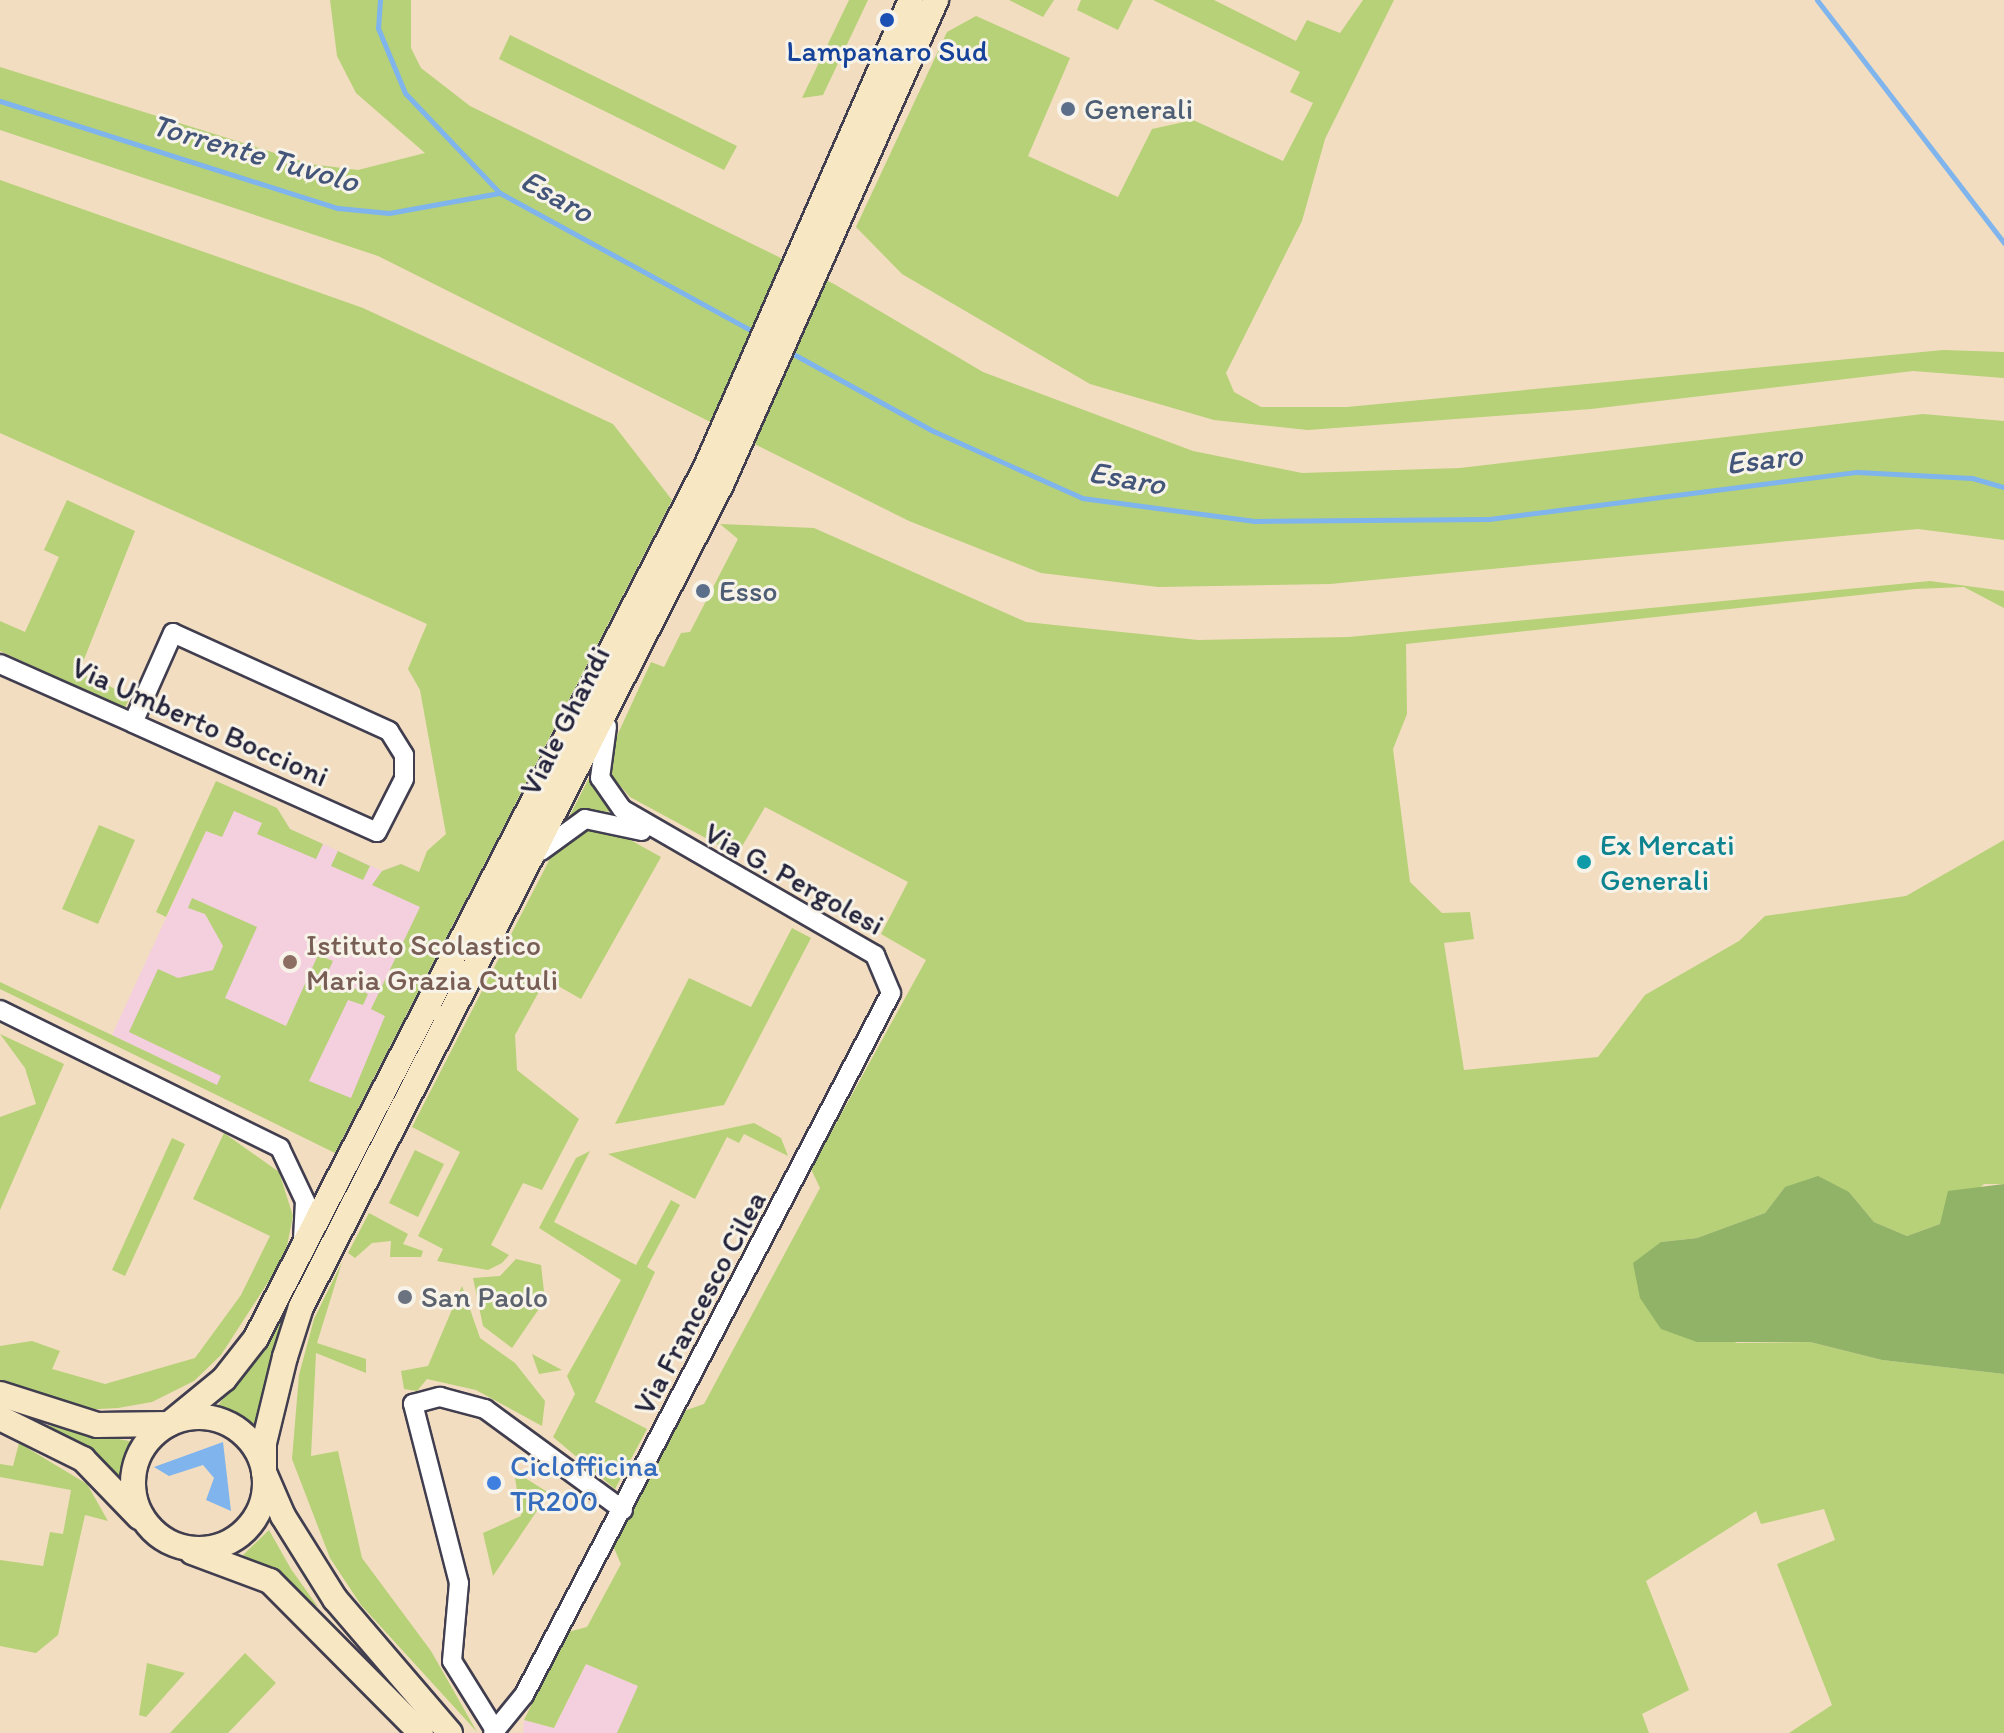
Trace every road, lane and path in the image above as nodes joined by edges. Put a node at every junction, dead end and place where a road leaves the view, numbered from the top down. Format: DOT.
graph roads {
  1 [pos="911,0"];
  2 [pos="936,0"];
  3 [pos="0,664"];
  4 [pos="612,675"];
  5 [pos="133,723"];
  6 [pos="663,838"];
  7 [pos="512,897"];
  8 [pos="889,976"];
  9 [pos="0,1010"];
  10 [pos="297,1265"];
  11 [pos="0,1394"];
  12 [pos="0,1418"];
  13 [pos="169,1424"];
  14 [pos="264,1472"];
  15 [pos="623,1510"];
  16 [pos="152,1531"];
  17 [pos="178,1546"];
  18 [pos="524,1695"];
  19 [pos="409,1729"];
  20 [pos="494,1732"];
  21 [pos="450,1733"];
  22 [pos="515,1733"];
  1 -- 4 [label="main road, Viale Ghandi"];
  2 -- 4 [label="main road, Viale Ghandi"];
  3 -- 5 [label="street, Via Umberto Boccioni"];
  4 -- 6 [label="street"];
  4 -- 7 [label="main road, Viale Ghandi"];
  4 -- 10 [label="main road, Viale Ghandi"];
  5 -- 5 [label="street, Via Umberto Boccioni"];
  6 -- 7 [label="street"];
  6 -- 8 [label="street, Via G. Pergolesi"];
  7 -- 14 [label="main road, Viale Ghandi"];
  8 -- 15 [label="street, Via Francesco Cilea"];
  9 -- 10 [label="street"];
  10 -- 13 [label="main road, Viale Ghandi"];
  11 -- 13 [label="main road"];
  12 -- 16 [label="main road"];
  13 -- 14 [label="main road"];
  13 -- 16 [label="main road"];
  14 -- 17 [label="main road"];
  14 -- 21 [label="main road"];
  15 -- 18 [label="street, Via Francesco Cilea"];
  15 -- 20 [label="street"];
  16 -- 17 [label="main road"];
  17 -- 19 [label="main road"];
  18 -- 20 [label="street"];
  18 -- 22 [label="street"];
}
